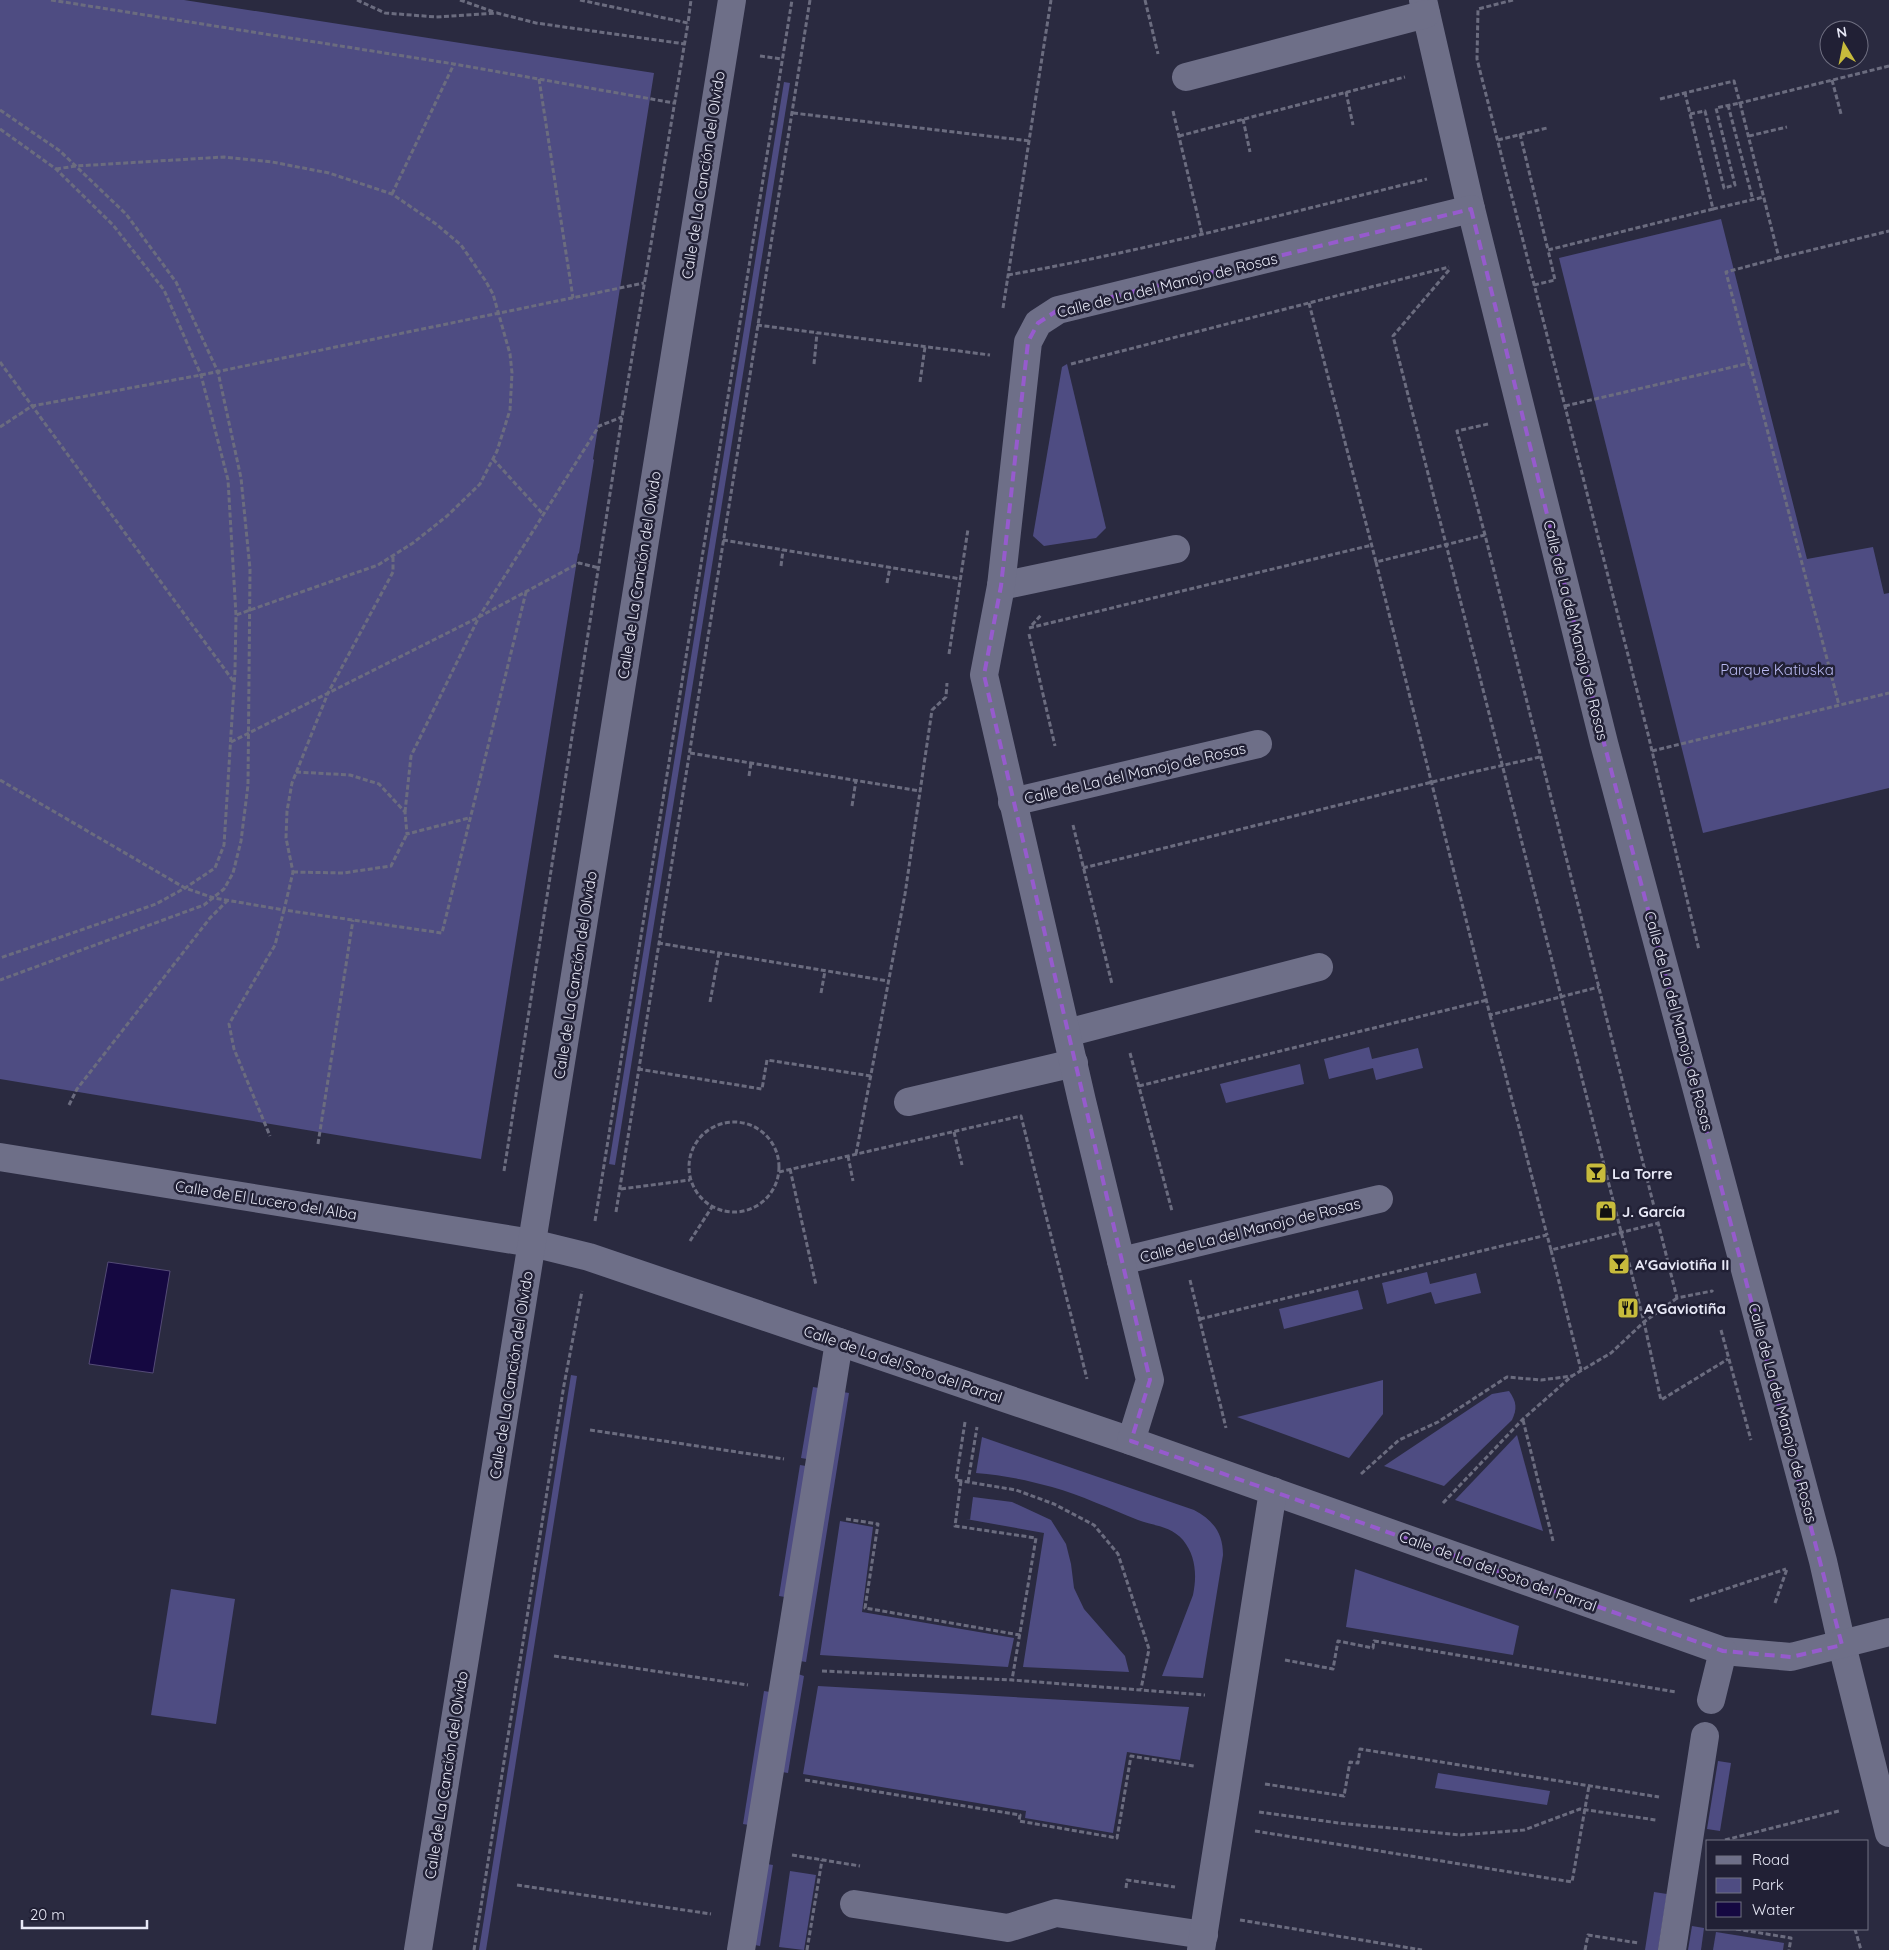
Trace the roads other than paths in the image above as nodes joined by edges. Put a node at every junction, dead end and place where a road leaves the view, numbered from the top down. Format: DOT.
graph roads {
  1 [pos="732,0"];
  2 [pos="1424,7"];
  3 [pos="1186,77"];
  4 [pos="1471,209"];
  5 [pos="1176,549"];
  6 [pos="1001,586"];
  7 [pos="1258,744"];
  8 [pos="1012,802"];
  9 [pos="1319,967"];
  10 [pos="1067,1033"];
  11 [pos="1074,1063"];
  12 [pos="908,1102"];
  13 [pos="0,1158"];
  14 [pos="1379,1199"];
  15 [pos="532,1243"];
  16 [pos="1121,1261"];
  17 [pos="840,1342"];
  18 [pos="1130,1441"];
  19 [pos="1273,1491"];
  20 [pos="1889,1632"];
  21 [pos="1842,1645"];
  22 [pos="1723,1651"];
  23 [pos="1711,1700"];
  24 [pos="1705,1736"];
  25 [pos="1889,1833"];
  26 [pos="854,1904"];
  27 [pos="1202,1943"];
  28 [pos="418,1950"];
  29 [pos="742,1950"];
  30 [pos="1672,1950"];
  1 -- 15 [label="street, Calle de La Canción del Olvido"];
  2 -- 3 [label="street"];
  2 -- 4 [label="street, Calle de La del Manojo de Rosas"];
  4 -- 6 [label="street, Calle de La del Manojo de Rosas"];
  4 -- 21 [label="street, Calle de La del Manojo de Rosas"];
  5 -- 6 [label="street"];
  6 -- 8 [label="street, Calle de La del Manojo de Rosas"];
  7 -- 8 [label="street, Calle de La del Manojo de Rosas"];
  8 -- 10 [label="street, Calle de La del Manojo de Rosas"];
  9 -- 10 [label="street"];
  10 -- 11 [label="street, Calle de La del Manojo de Rosas"];
  11 -- 12 [label="street"];
  11 -- 16 [label="street, Calle de La del Manojo de Rosas"];
  13 -- 15 [label="street, Calle de El Lucero del Alba"];
  14 -- 16 [label="street, Calle de La del Manojo de Rosas"];
  15 -- 17 [label="street, Calle de La del Soto del Parral"];
  15 -- 28 [label="street, Calle de La Canción del Olvido"];
  16 -- 18 [label="street, Calle de La del Manojo de Rosas"];
  17 -- 18 [label="street, Calle de La del Soto del Parral"];
  17 -- 29 [label="street"];
  18 -- 19 [label="street, Calle de La del Soto del Parral"];
  19 -- 22 [label="street, Calle de La del Soto del Parral"];
  19 -- 27 [label="street"];
  20 -- 21 [label="street, Calle de La del Soto del Parral"];
  21 -- 22 [label="street, Calle de La del Soto del Parral"];
  21 -- 25 [label="street, Calle de La del Manojo de Rosas"];
  22 -- 23 [label="street"];
  24 -- 30 [label="street"];
  26 -- 27 [label="street"];
}
